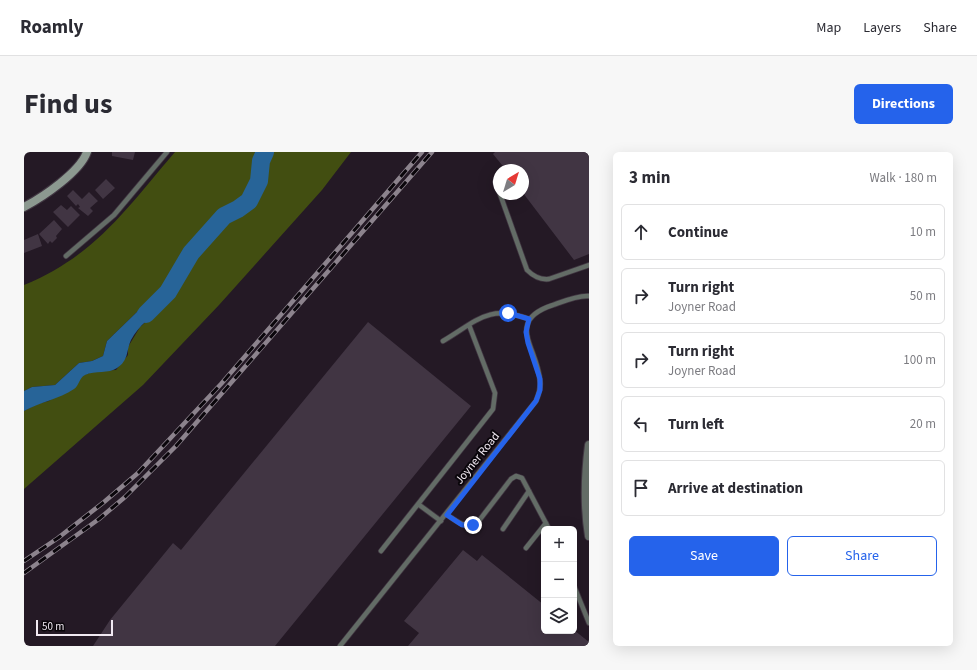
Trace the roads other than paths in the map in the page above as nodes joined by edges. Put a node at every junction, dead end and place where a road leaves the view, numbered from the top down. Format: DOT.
graph roads {
  1 [pos="87,152"];
  2 [pos="167,152"];
  3 [pos="502,200"];
  4 [pos="24,207"];
  5 [pos="66,256"];
  6 [pos="589,265"];
  7 [pos="589,296"];
  8 [pos="529,319"];
  9 [pos="469,325"];
  10 [pos="443,341"];
  11 [pos="589,445"];
  12 [pos="588,470"];
  13 [pos="529,491"];
  14 [pos="418,504"];
  15 [pos="447,515"];
  16 [pos="441,521"];
  17 [pos="546,523"];
  18 [pos="547,526"];
  19 [pos="503,529"];
  20 [pos="589,536"];
  21 [pos="526,548"];
  22 [pos="381,551"];
  23 [pos="577,593"];
  24 [pos="589,623"];
  25 [pos="340,646"];
  1 -- 4 [label="street"];
  2 -- 5 [label="lane"];
  3 -- 6 [label="lane"];
  7 -- 8 [label="lane"];
  8 -- 9 [label="lane"];
  8 -- 15 [label="lane, Joyner Road"];
  9 -- 10 [label="lane"];
  9 -- 14 [label="lane"];
  11 -- 12 [label="street"];
  12 -- 20 [label="street"];
  13 -- 15 [label="lane"];
  13 -- 17 [label="lane"];
  13 -- 19 [label="lane"];
  14 -- 16 [label="lane"];
  14 -- 22 [label="lane"];
  15 -- 16 [label="lane, Joyner Road"];
  16 -- 25 [label="lane, Joyner Road"];
  17 -- 18 [label="lane"];
  17 -- 21 [label="lane"];
  23 -- 24 [label="lane"];
}
